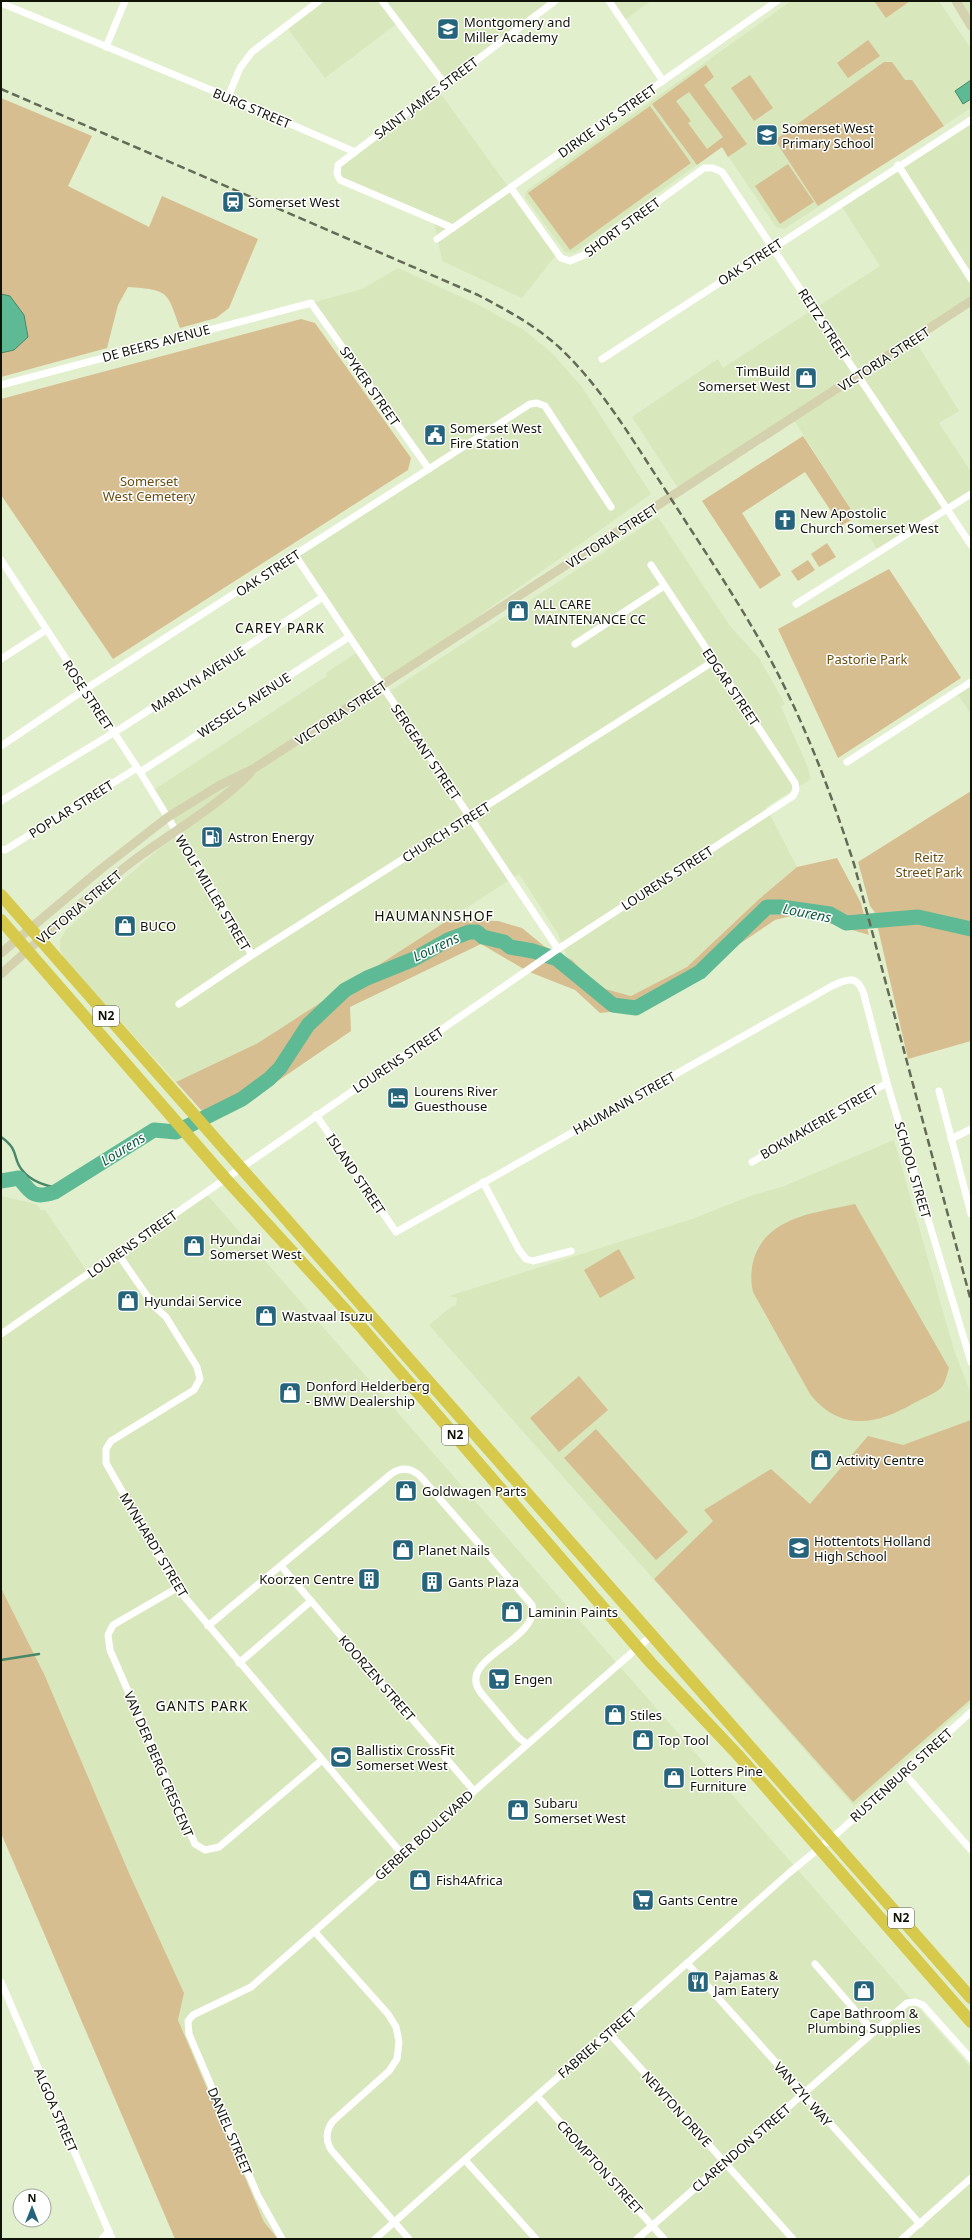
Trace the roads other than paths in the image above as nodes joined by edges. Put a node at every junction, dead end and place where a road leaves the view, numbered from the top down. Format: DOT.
graph roads {
  1 [pos="126,1"];
  2 [pos="319,1"];
  3 [pos="382,1"];
  4 [pos="555,1"];
  5 [pos="610,1"];
  6 [pos="777,1"];
  7 [pos="956,1"];
  8 [pos="1,3"];
  9 [pos="971,26"];
  10 [pos="106,46"];
  11 [pos="663,81"];
  12 [pos="445,84"];
  13 [pos="228,97"];
  14 [pos="971,120"];
  15 [pos="355,152"];
  16 [pos="898,165"];
  17 [pos="713,168"];
  18 [pos="511,188"];
  19 [pos="453,228"];
  20 [pos="437,239"];
  21 [pos="773,247"];
  22 [pos="971,279"];
  23 [pos="971,301"];
  24 [pos="311,303"];
  25 [pos="602,359"];
  26 [pos="858,375"];
  27 [pos="1,385"];
  28 [pos="429,469"];
  29 [pos="971,494"];
  30 [pos="611,507"];
  31 [pos="947,509"];
  32 [pos="971,545"];
  33 [pos="295,555"];
  34 [pos="1,560"];
  35 [pos="651,566"];
  36 [pos="8,570"];
  37 [pos="1,574"];
  38 [pos="664,586"];
  39 [pos="323,597"];
  40 [pos="796,604"];
  41 [pos="46,630"];
  42 [pos="348,637"];
  43 [pos="576,644"];
  44 [pos="1,659"];
  45 [pos="714,661"];
  46 [pos="971,682"];
  47 [pos="381,686"];
  48 [pos="84,690"];
  49 [pos="113,733"];
  50 [pos="1,746"];
  51 [pos="847,762"];
  52 [pos="253,769"];
  53 [pos="139,770"];
  54 [pos="796,789"];
  55 [pos="1,801"];
  56 [pos="168,817"];
  57 [pos="470,817"];
  58 [pos="175,830"];
  59 [pos="3,850"];
  60 [pos="1,895"];
  61 [pos="1,920"];
  62 [pos="30,929"];
  63 [pos="18,939"];
  64 [pos="40,940"];
  65 [pos="28,950"];
  66 [pos="554,951"];
  67 [pos="1,953"];
  68 [pos="252,955"];
  69 [pos="1,974"];
  70 [pos="854,980"];
  71 [pos="179,1004"];
  72 [pos="887,1083"];
  73 [pos="939,1092"];
  74 [pos="316,1115"];
  75 [pos="971,1129"];
  76 [pos="952,1139"];
  77 [pos="752,1162"];
  78 [pos="240,1167"];
  79 [pos="225,1178"];
  80 [pos="483,1182"];
  81 [pos="971,1214"];
  82 [pos="396,1232"];
  83 [pos="571,1251"];
  84 [pos="118,1254"];
  85 [pos="1,1334"];
  86 [pos="971,1362"];
  87 [pos="281,1566"];
  88 [pos="177,1588"];
  89 [pos="311,1601"];
  90 [pos="208,1626"];
  91 [pos="652,1635"];
  92 [pos="639,1647"];
  93 [pos="239,1662"];
  94 [pos="971,1712"];
  95 [pos="527,1744"];
  96 [pos="322,1760"];
  97 [pos="902,1772"];
  98 [pos="474,1791"];
  99 [pos="830,1838"];
  100 [pos="818,1848"];
  101 [pos="971,1850"];
  102 [pos="402,1854"];
  103 [pos="315,1932"];
  104 [pos="687,1963"];
  105 [pos="815,1964"];
  106 [pos="1,1982"];
  107 [pos="4,1997"];
  108 [pos="971,1998"];
  109 [pos="188,2021"];
  110 [pos="971,2022"];
  111 [pos="873,2031"];
  112 [pos="609,2033"];
  113 [pos="971,2060"];
  114 [pos="802,2094"];
  115 [pos="537,2096"];
  116 [pos="465,2160"];
  117 [pos="724,2162"];
  118 [pos="971,2178"];
  119 [pos="394,2222"];
  120 [pos="920,2224"];
  121 [pos="652,2226"];
  122 [pos="109,2231"];
  123 [pos="102,2239"];
  124 [pos="112,2239"];
  125 [pos="282,2239"];
  126 [pos="375,2239"];
  127 [pos="409,2239"];
  128 [pos="536,2239"];
  129 [pos="637,2239"];
  130 [pos="664,2239"];
  131 [pos="793,2239"];
  132 [pos="902,2239"];
  1 -- 10 [label="street"];
  2 -- 13 [label="street"];
  3 -- 12 [label="street"];
  4 -- 12 [label="street, SAINT JAMES STREET"];
  5 -- 11 [label="street"];
  6 -- 11 [label="street, DIRKIE UYS STREET"];
  7 -- 9 [label="main road"];
  8 -- 10 [label="street, BURG STREET"];
  10 -- 13 [label="street, BURG STREET"];
  11 -- 18 [label="street, DIRKIE UYS STREET"];
  12 -- 15 [label="street, SAINT JAMES STREET"];
  13 -- 15 [label="street, BURG STREET"];
  14 -- 16 [label="street, OAK STREET"];
  15 -- 19 [label="street"];
  16 -- 21 [label="street, OAK STREET"];
  16 -- 22 [label="street"];
  17 -- 18 [label="street, SHORT STREET"];
  17 -- 21 [label="street, REITZ STREET"];
  18 -- 19 [label="street, DIRKIE UYS STREET"];
  19 -- 20 [label="street, DIRKIE UYS STREET"];
  21 -- 25 [label="street, OAK STREET"];
  21 -- 26 [label="street, REITZ STREET"];
  23 -- 26 [label="main road, VICTORIA STREET"];
  24 -- 27 [label="street, DE BEERS AVENUE"];
  24 -- 28 [label="street, SPYKER STREET"];
  26 -- 31 [label="street, REITZ STREET"];
  26 -- 47 [label="main road, VICTORIA STREET"];
  28 -- 30 [label="street, OAK STREET"];
  28 -- 33 [label="street, OAK STREET"];
  29 -- 31 [label="street"];
  31 -- 32 [label="street, REITZ STREET"];
  31 -- 40 [label="street"];
  33 -- 39 [label="street, SERGEANT STREET"];
  33 -- 48 [label="street, OAK STREET"];
  34 -- 36 [label="street, ROSE STREET"];
  35 -- 38 [label="street, EDGAR STREET"];
  36 -- 37 [label="street"];
  36 -- 41 [label="street, ROSE STREET"];
  38 -- 43 [label="street"];
  38 -- 45 [label="street, EDGAR STREET"];
  39 -- 42 [label="street, SERGEANT STREET"];
  39 -- 49 [label="street, MARILYN AVENUE"];
  41 -- 44 [label="street"];
  41 -- 48 [label="street, ROSE STREET"];
  42 -- 47 [label="street, SERGEANT STREET"];
  42 -- 53 [label="street, WESSELS AVENUE"];
  45 -- 54 [label="street, EDGAR STREET"];
  45 -- 57 [label="street, CHURCH STREET"];
  46 -- 51 [label="street"];
  47 -- 52 [label="main road, VICTORIA STREET"];
  47 -- 57 [label="street, SERGEANT STREET"];
  48 -- 49 [label="street, ROSE STREET"];
  48 -- 50 [label="street, OAK STREET"];
  49 -- 53 [label="street, ROSE STREET"];
  49 -- 55 [label="street, MARILYN AVENUE"];
  52 -- 56 [label="main road, VICTORIA STREET"];
  52 -- 58 [label="main road, VICTORIA STREET"];
  53 -- 56 [label="street, ROSE STREET"];
  53 -- 59 [label="street, POPLAR STREET"];
  54 -- 66 [label="street, LOURENS STREET"];
  56 -- 58 [label="street, ROSE STREET"];
  56 -- 62 [label="main road, VICTORIA STREET"];
  57 -- 66 [label="street, SERGEANT STREET"];
  57 -- 68 [label="street, CHURCH STREET"];
  58 -- 64 [label="main road, VICTORIA STREET"];
  58 -- 68 [label="street, WOLF MILLER STREET"];
  60 -- 62 [label="highway, N2"];
  61 -- 63 [label="highway, N2"];
  62 -- 63 [label="main road, VICTORIA STREET"];
  62 -- 64 [label="highway, N2"];
  63 -- 65 [label="highway, N2"];
  63 -- 67 [label="main road, VICTORIA STREET"];
  64 -- 65 [label="main road, VICTORIA STREET"];
  64 -- 78 [label="highway, N2"];
  65 -- 69 [label="main road, VICTORIA STREET"];
  65 -- 79 [label="highway, N2"];
  66 -- 74 [label="street, LOURENS STREET"];
  68 -- 71 [label="street, CHURCH STREET"];
  70 -- 72 [label="street, SCHOOL STREET"];
  70 -- 80 [label="street, HAUMANN STREET"];
  72 -- 77 [label="street, BOKMAKIERIE STREET"];
  72 -- 86 [label="street, SCHOOL STREET"];
  73 -- 76 [label="street"];
  74 -- 78 [label="street, LOURENS STREET"];
  74 -- 82 [label="street, ISLAND STREET"];
  75 -- 76 [label="street"];
  76 -- 81 [label="street"];
  78 -- 79 [label="street, LOURENS STREET"];
  78 -- 91 [label="highway, N2"];
  79 -- 84 [label="street, LOURENS STREET"];
  79 -- 92 [label="highway, N2"];
  80 -- 82 [label="street, HAUMANN STREET"];
  80 -- 83 [label="street"];
  84 -- 85 [label="street, LOURENS STREET"];
  84 -- 88 [label="street, MYNHARDT STREET"];
  87 -- 89 [label="street, KOORZEN STREET"];
  87 -- 90 [label="street"];
  87 -- 95 [label="street"];
  88 -- 90 [label="street, MYNHARDT STREET"];
  88 -- 96 [label="street, VAN DER BERG CRESCENT"];
  89 -- 93 [label="street"];
  89 -- 98 [label="street, KOORZEN STREET"];
  90 -- 93 [label="street, MYNHARDT STREET"];
  91 -- 92 [label="street, GERBER BOULEVARD"];
  91 -- 99 [label="highway, N2"];
  92 -- 95 [label="street, GERBER BOULEVARD"];
  92 -- 100 [label="highway, N2"];
  93 -- 96 [label="street, MYNHARDT STREET"];
  94 -- 97 [label="street, RUSTENBURG STREET"];
  95 -- 98 [label="street, GERBER BOULEVARD"];
  96 -- 102 [label="street, MYNHARDT STREET"];
  97 -- 99 [label="street, RUSTENBURG STREET"];
  97 -- 101 [label="street"];
  98 -- 102 [label="street, GERBER BOULEVARD"];
  99 -- 100 [label="street, RUSTENBURG STREET"];
  99 -- 108 [label="highway, N2"];
  100 -- 104 [label="street, FABRIEK STREET"];
  100 -- 110 [label="highway, N2"];
  102 -- 103 [label="street, GERBER BOULEVARD"];
  103 -- 109 [label="street, GERBER BOULEVARD"];
  103 -- 119 [label="street"];
  104 -- 112 [label="street, FABRIEK STREET"];
  104 -- 114 [label="street, VAN ZYL WAY"];
  105 -- 111 [label="street"];
  106 -- 107 [label="street, ALGOA STREET"];
  107 -- 122 [label="street, ALGOA STREET"];
  109 -- 125 [label="street, DANIEL STREET"];
  111 -- 113 [label="street, CLARENDON STREET"];
  111 -- 114 [label="street, CLARENDON STREET"];
  112 -- 115 [label="street, FABRIEK STREET"];
  112 -- 117 [label="street, NEWTON DRIVE"];
  114 -- 117 [label="street, CLARENDON STREET"];
  114 -- 120 [label="street, VAN ZYL WAY"];
  115 -- 116 [label="street, FABRIEK STREET"];
  115 -- 121 [label="street, CROMPTON STREET"];
  116 -- 119 [label="street, FABRIEK STREET"];
  116 -- 128 [label="street"];
  117 -- 121 [label="street, CLARENDON STREET"];
  117 -- 131 [label="street, NEWTON DRIVE"];
  118 -- 120 [label="street"];
  119 -- 126 [label="street, FABRIEK STREET"];
  119 -- 127 [label="street"];
  120 -- 132 [label="street"];
  121 -- 129 [label="street, CLARENDON STREET"];
  121 -- 130 [label="street, CROMPTON STREET"];
  122 -- 123 [label="street"];
  122 -- 124 [label="street, ALGOA STREET"];
}
